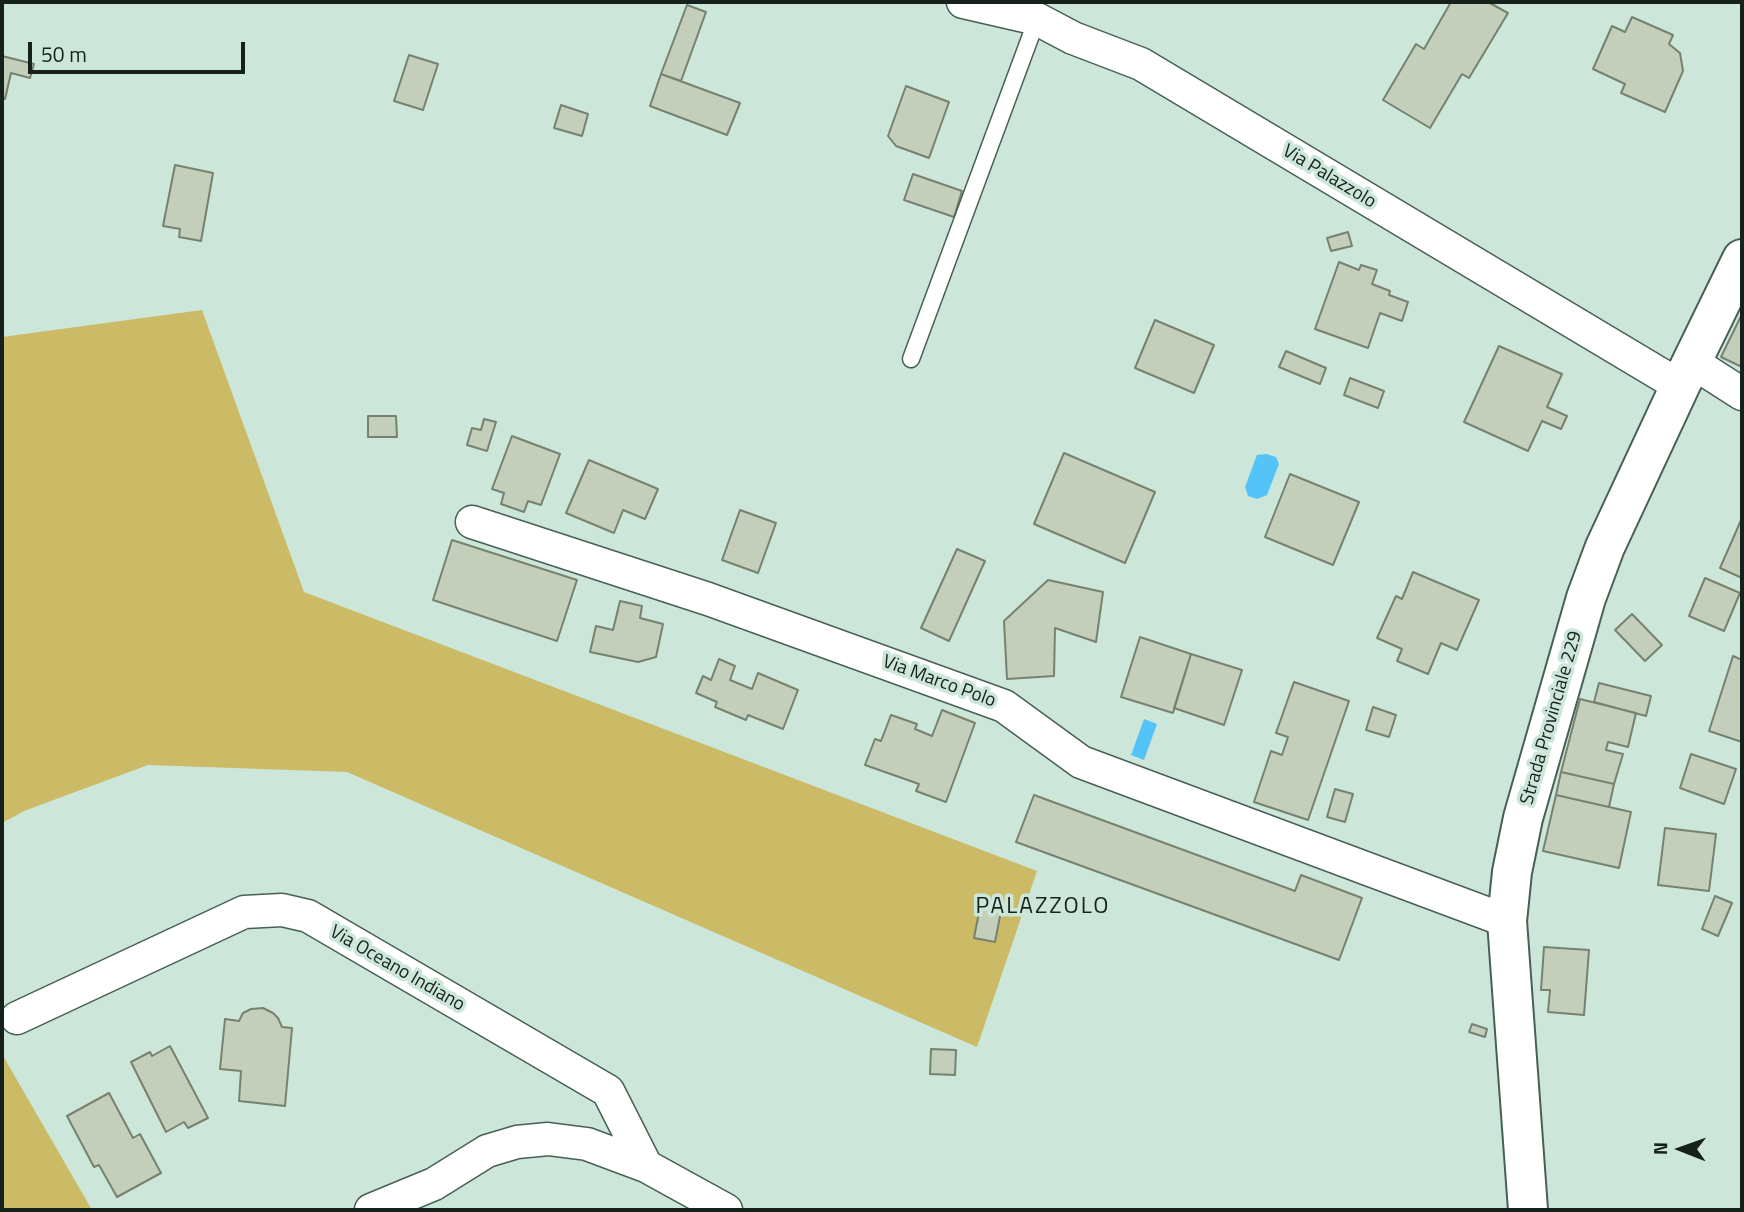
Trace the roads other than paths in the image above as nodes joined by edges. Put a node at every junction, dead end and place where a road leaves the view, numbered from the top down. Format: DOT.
graph roads {
  1 [pos="963,2"];
  2 [pos="1037,19"];
  3 [pos="1742,259"];
  4 [pos="911,359"];
  5 [pos="1686,374"];
  6 [pos="1742,394"];
  7 [pos="472,522"];
  8 [pos="1507,921"];
  9 [pos="17,1017"];
  10 [pos="646,1166"];
  11 [pos="371,1210"];
  12 [pos="726,1210"];
  13 [pos="1528,1210"];
  1 -- 2 [label="street, Via Palazzolo"];
  2 -- 4 [label="lane"];
  2 -- 5 [label="street, Via Palazzolo"];
  3 -- 5 [label="street, Strada Provinciale 229"];
  5 -- 6 [label="street, Via Palazzolo"];
  5 -- 8 [label="street, Strada Provinciale 229"];
  7 -- 8 [label="street, Via Marco Polo"];
  8 -- 13 [label="street, Strada Provinciale 229"];
  9 -- 10 [label="street, Via Oceano Indiano"];
  10 -- 11 [label="street"];
  10 -- 12 [label="street"];
}
